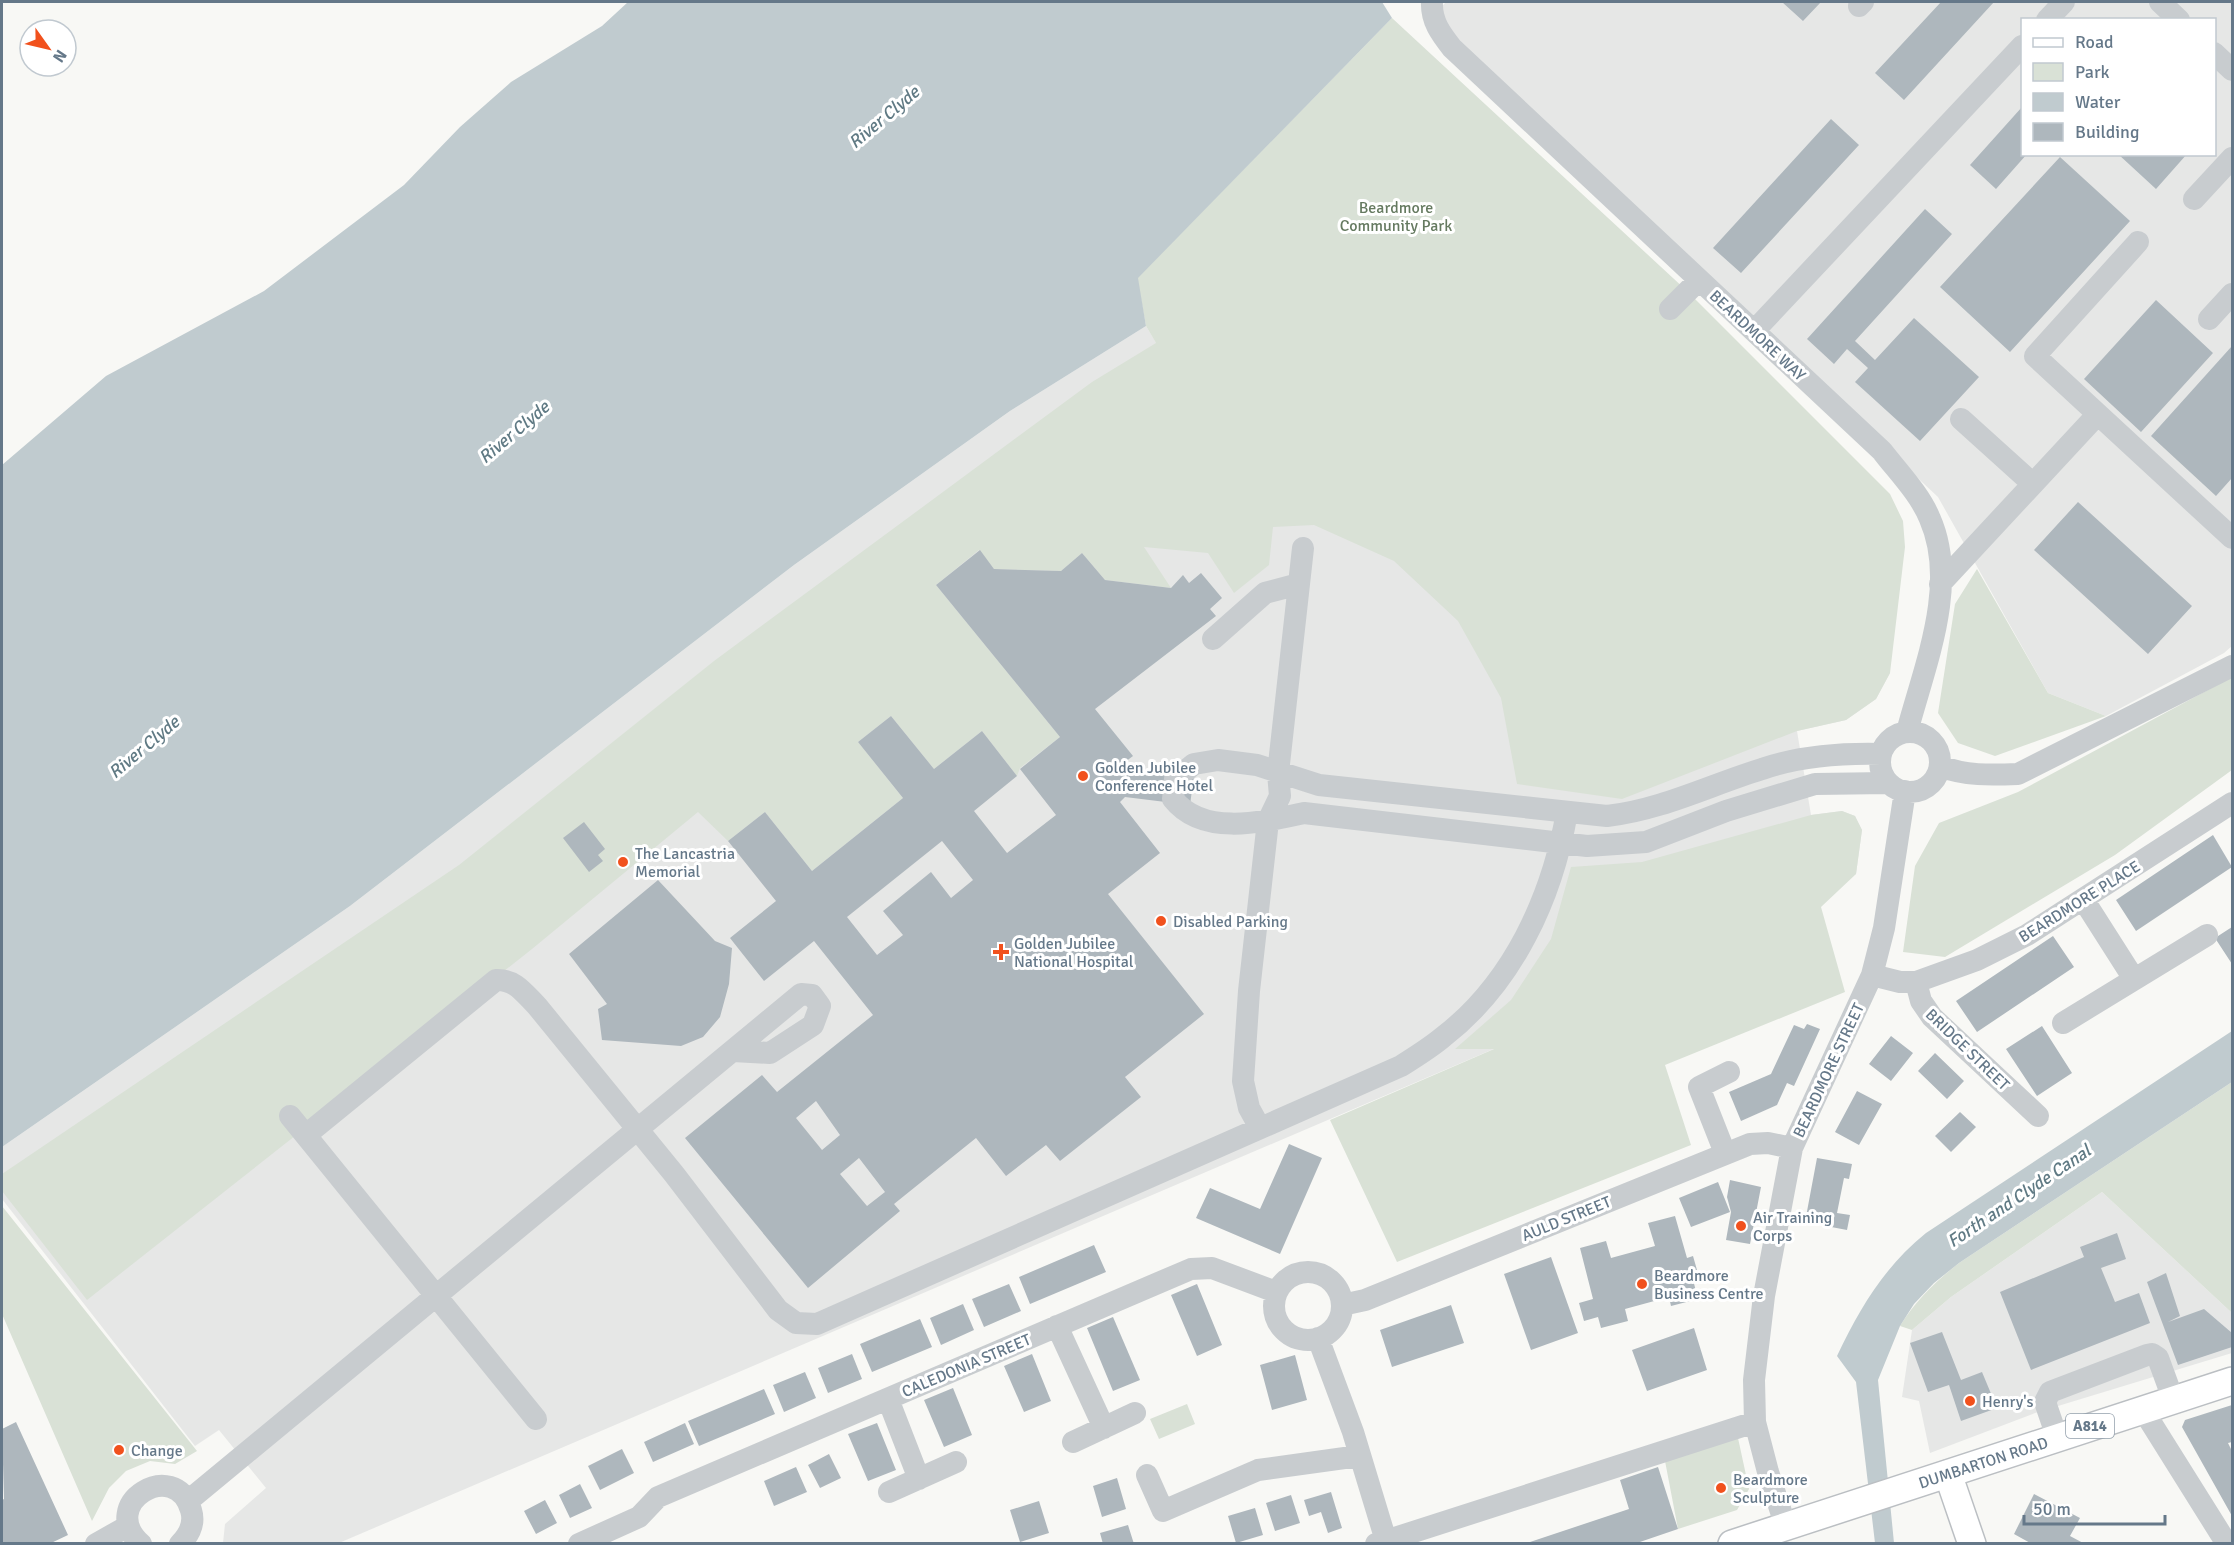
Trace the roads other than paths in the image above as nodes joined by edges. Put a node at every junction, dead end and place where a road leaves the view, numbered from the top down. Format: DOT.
graph roads {
  1 [pos="1432,2"];
  2 [pos="2064,2"];
  3 [pos="2160,2"];
  4 [pos="2049,18"];
  5 [pos="2177,18"];
  6 [pos="2021,47"];
  7 [pos="2232,158"];
  8 [pos="2194,199"];
  9 [pos="2138,242"];
  10 [pos="1699,280"];
  11 [pos="2232,294"];
  12 [pos="1670,309"];
  13 [pos="2209,319"];
  14 [pos="1754,331"];
  15 [pos="2097,415"];
  16 [pos="1960,418"];
  17 [pos="2033,484"];
  18 [pos="2232,538"];
  19 [pos="1303,548"];
  20 [pos="1299,584"];
  21 [pos="1940,584"];
  22 [pos="1213,639"];
  23 [pos="2232,666"];
  24 [pos="1907,732"];
  25 [pos="1881,754"];
  26 [pos="1940,766"];
  27 [pos="1278,773"];
  28 [pos="1897,787"];
  29 [pos="2232,803"];
  30 [pos="1567,812"];
  31 [pos="1268,821"];
  32 [pos="1562,843"];
  33 [pos="2083,899"];
  34 [pos="2207,935"];
  35 [pos="1872,975"];
  36 [pos="2134,979"];
  37 [pos="1916,982"];
  38 [pos="2063,1023"];
  39 [pos="733,1051"];
  40 [pos="1729,1072"];
  41 [pos="290,1116"];
  42 [pos="2038,1116"];
  43 [pos="1260,1128"];
  44 [pos="639,1130"];
  45 [pos="306,1135"];
  46 [pos="1792,1148"];
  47 [pos="1725,1153"];
  48 [pos="1276,1292"];
  49 [pos="435,1295"];
  50 [pos="1342,1305"];
  51 [pos="1057,1326"];
  52 [pos="1318,1338"];
  53 [pos="2232,1381"];
  54 [pos="888,1399"];
  55 [pos="2173,1400"];
  56 [pos="2143,1410"];
  57 [pos="1136,1413"];
  58 [pos="536,1419"];
  59 [pos="1755,1422"];
  60 [pos="1104,1428"];
  61 [pos="2056,1437"];
  62 [pos="1073,1442"];
  63 [pos="1359,1456"];
  64 [pos="956,1462"];
  65 [pos="1948,1474"];
  66 [pos="1147,1475"];
  67 [pos="919,1479"];
  68 [pos="889,1492"];
  69 [pos="188,1501"];
  70 [pos="1786,1527"];
  71 [pos="134,1535"];
  72 [pos="1383,1542"];
  73 [pos="96,1544"];
  74 [pos="180,1544"];
  75 [pos="579,1544"];
  76 [pos="1732,1544"];
  77 [pos="1972,1544"];
  78 [pos="2227,1544"];
  1 -- 10 [label="street, BEARDMORE WAY"];
  2 -- 4 [label="street"];
  3 -- 5 [label="street"];
  6 -- 14 [label="street"];
  7 -- 8 [label="street"];
  9 -- 15 [label="street"];
  10 -- 12 [label="street"];
  10 -- 14 [label="street, BEARDMORE WAY"];
  11 -- 13 [label="street"];
  14 -- 21 [label="street, BEARDMORE WAY"];
  15 -- 17 [label="street"];
  15 -- 18 [label="street"];
  16 -- 17 [label="street"];
  17 -- 21 [label="street"];
  19 -- 20 [label="street"];
  20 -- 22 [label="street"];
  20 -- 27 [label="street"];
  21 -- 24 [label="street, BEARDMORE WAY"];
  23 -- 26 [label="street"];
  24 -- 25 [label="street"];
  24 -- 26 [label="street"];
  25 -- 28 [label="street"];
  25 -- 30 [label="street"];
  26 -- 28 [label="street"];
  27 -- 30 [label="street"];
  27 -- 31 [label="street"];
  27 -- 31 [label="street"];
  28 -- 32 [label="street"];
  28 -- 35 [label="street, BEARDMORE STREET"];
  29 -- 33 [label="street, BEARDMORE PLACE"];
  30 -- 32 [label="street"];
  31 -- 32 [label="street"];
  31 -- 43 [label="street"];
  32 -- 43 [label="street"];
  33 -- 36 [label="street"];
  33 -- 37 [label="street, BEARDMORE PLACE"];
  34 -- 36 [label="street"];
  35 -- 37 [label="street"];
  35 -- 46 [label="street, BEARDMORE STREET"];
  36 -- 38 [label="street"];
  37 -- 42 [label="street, BRIDGE STREET"];
  39 -- 44 [label="street"];
  40 -- 47 [label="street"];
  41 -- 45 [label="street"];
  43 -- 44 [label="street"];
  44 -- 45 [label="street"];
  44 -- 49 [label="street"];
  45 -- 49 [label="street"];
  46 -- 47 [label="street, AULD STREET"];
  46 -- 59 [label="street, BEARDMORE STREET"];
  47 -- 50 [label="street, AULD STREET"];
  48 -- 50 [label="street"];
  48 -- 51 [label="street, CALEDONIA STREET"];
  48 -- 52 [label="street"];
  49 -- 58 [label="street"];
  49 -- 69 [label="street"];
  50 -- 52 [label="street"];
  51 -- 54 [label="street, CALEDONIA STREET"];
  51 -- 60 [label="street"];
  52 -- 63 [label="street"];
  53 -- 55 [label="main road, DUMBARTON ROAD / A814"];
  54 -- 67 [label="street"];
  54 -- 75 [label="street, CALEDONIA STREET"];
  55 -- 56 [label="main road, DUMBARTON ROAD / A814"];
  55 -- 61 [label="street"];
  56 -- 61 [label="main road, DUMBARTON ROAD / A814"];
  56 -- 78 [label="street"];
  57 -- 60 [label="street"];
  59 -- 70 [label="street, BEARDMORE STREET"];
  59 -- 72 [label="street"];
  60 -- 62 [label="street"];
  61 -- 65 [label="main road, DUMBARTON ROAD / A814"];
  63 -- 66 [label="street"];
  63 -- 72 [label="street"];
  64 -- 67 [label="street"];
  65 -- 70 [label="main road, DUMBARTON ROAD / A814"];
  65 -- 77 [label="main road"];
  67 -- 68 [label="street"];
  69 -- 71 [label="street"];
  69 -- 74 [label="street"];
  70 -- 76 [label="main road, DUMBARTON ROAD / A814"];
  71 -- 73 [label="street"];
}
